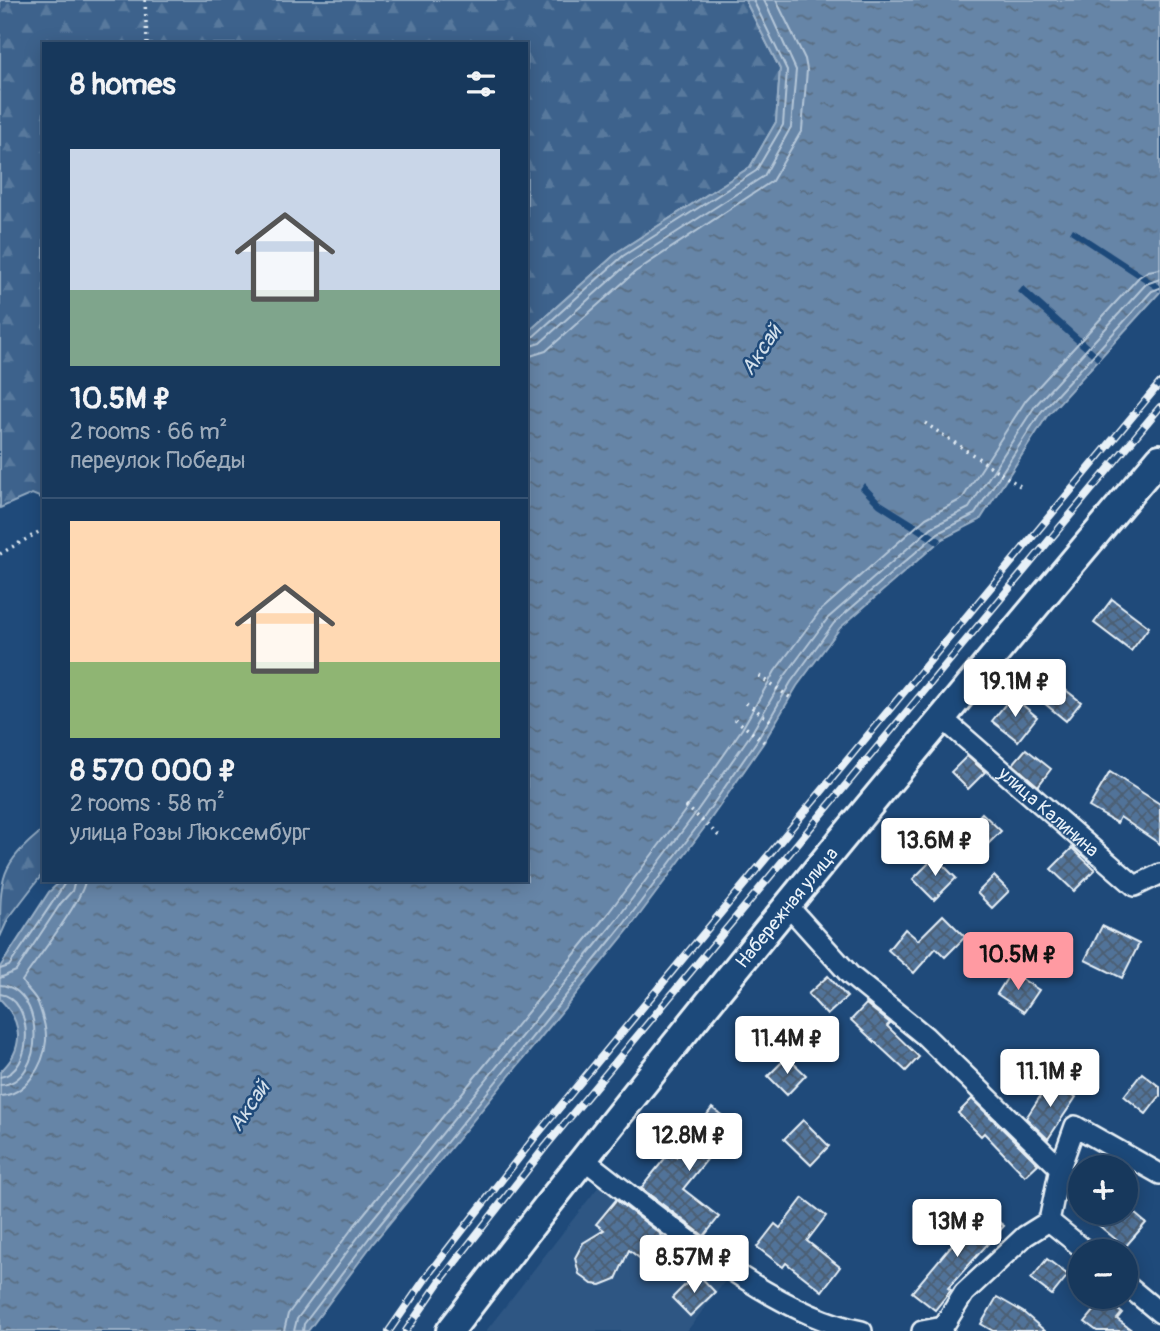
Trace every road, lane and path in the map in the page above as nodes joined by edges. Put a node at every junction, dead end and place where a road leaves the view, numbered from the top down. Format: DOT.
graph roads {
  1 [pos="145,0"];
  2 [pos="147,42"];
  3 [pos="925,423"];
  4 [pos="1160,458"];
  5 [pos="1023,488"];
  6 [pos="42,530"];
  7 [pos="0,554"];
  8 [pos="759,676"];
  9 [pos="791,698"];
  10 [pos="746,703"];
  11 [pos="942,718"];
  12 [pos="734,719"];
  13 [pos="774,723"];
  14 [pos="764,742"];
  15 [pos="686,806"];
  16 [pos="719,836"];
  17 [pos="1160,874"];
  18 [pos="787,905"];
  19 [pos="582,1158"];
  20 [pos="1060,1168"];
  21 [pos="1160,1174"];
  22 [pos="1049,1221"];
  23 [pos="1071,1239"];
  24 [pos="1138,1294"];
  25 [pos="1160,1312"];
  26 [pos="450,1331"];
  27 [pos="862,1331"];
  28 [pos="922,1331"];
  1 -- 2 [label="path"];
  3 -- 5 [label="path"];
  4 -- 11 [label="street, Набережная улица"];
  6 -- 7 [label="path"];
  8 -- 9 [label="path"];
  10 -- 13 [label="path"];
  11 -- 17 [label="street, улица Калинина"];
  11 -- 18 [label="street, Набережная улица"];
  12 -- 14 [label="path"];
  15 -- 16 [label="path"];
  18 -- 19 [label="street, Набережная улица"];
  18 -- 20 [label="street"];
  19 -- 26 [label="street, Набережная улица"];
  19 -- 27 [label="street"];
  20 -- 21 [label="street"];
  20 -- 22 [label="street"];
  22 -- 23 [label="street"];
  22 -- 28 [label="street"];
  24 -- 25 [label="street"];
}
